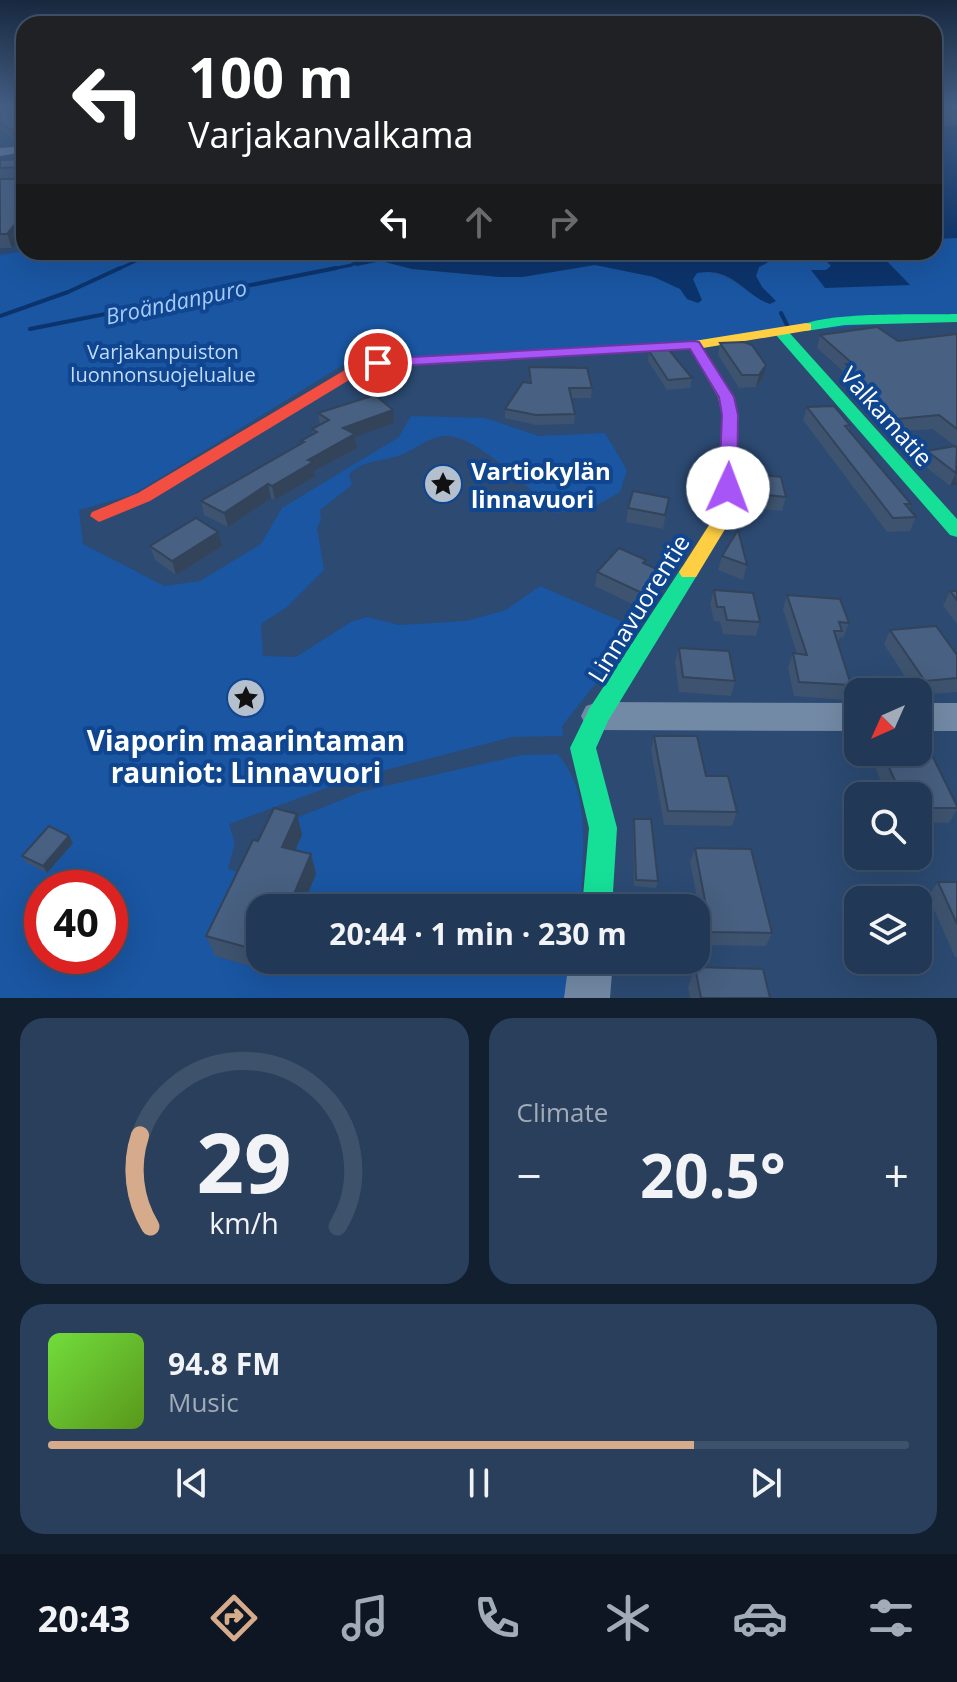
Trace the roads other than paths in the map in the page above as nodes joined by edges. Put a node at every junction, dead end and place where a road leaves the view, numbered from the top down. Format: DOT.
graph roads {
  1 [pos="957,318"];
  2 [pos="781,332"];
  3 [pos="694,345"];
  4 [pos="99,516"];
  5 [pos="957,531"];
  6 [pos="598,716"];
  7 [pos="844,717"];
  8 [pos="932,717"];
  9 [pos="957,717"];
  10 [pos="598,894"];
  11 [pos="590,974"];
  12 [pos="587,998"];
  1 -- 2 [label="street"];
  2 -- 3 [label="street"];
  2 -- 5 [label="street, Valkamatie"];
  3 -- 4 [label="street"];
  3 -- 6 [label="street, Linnavuorentie"];
  6 -- 7 [label="street"];
  6 -- 10 [label="street, Linnavuorentie"];
  8 -- 9 [label="street"];
  11 -- 12 [label="street"];
}
